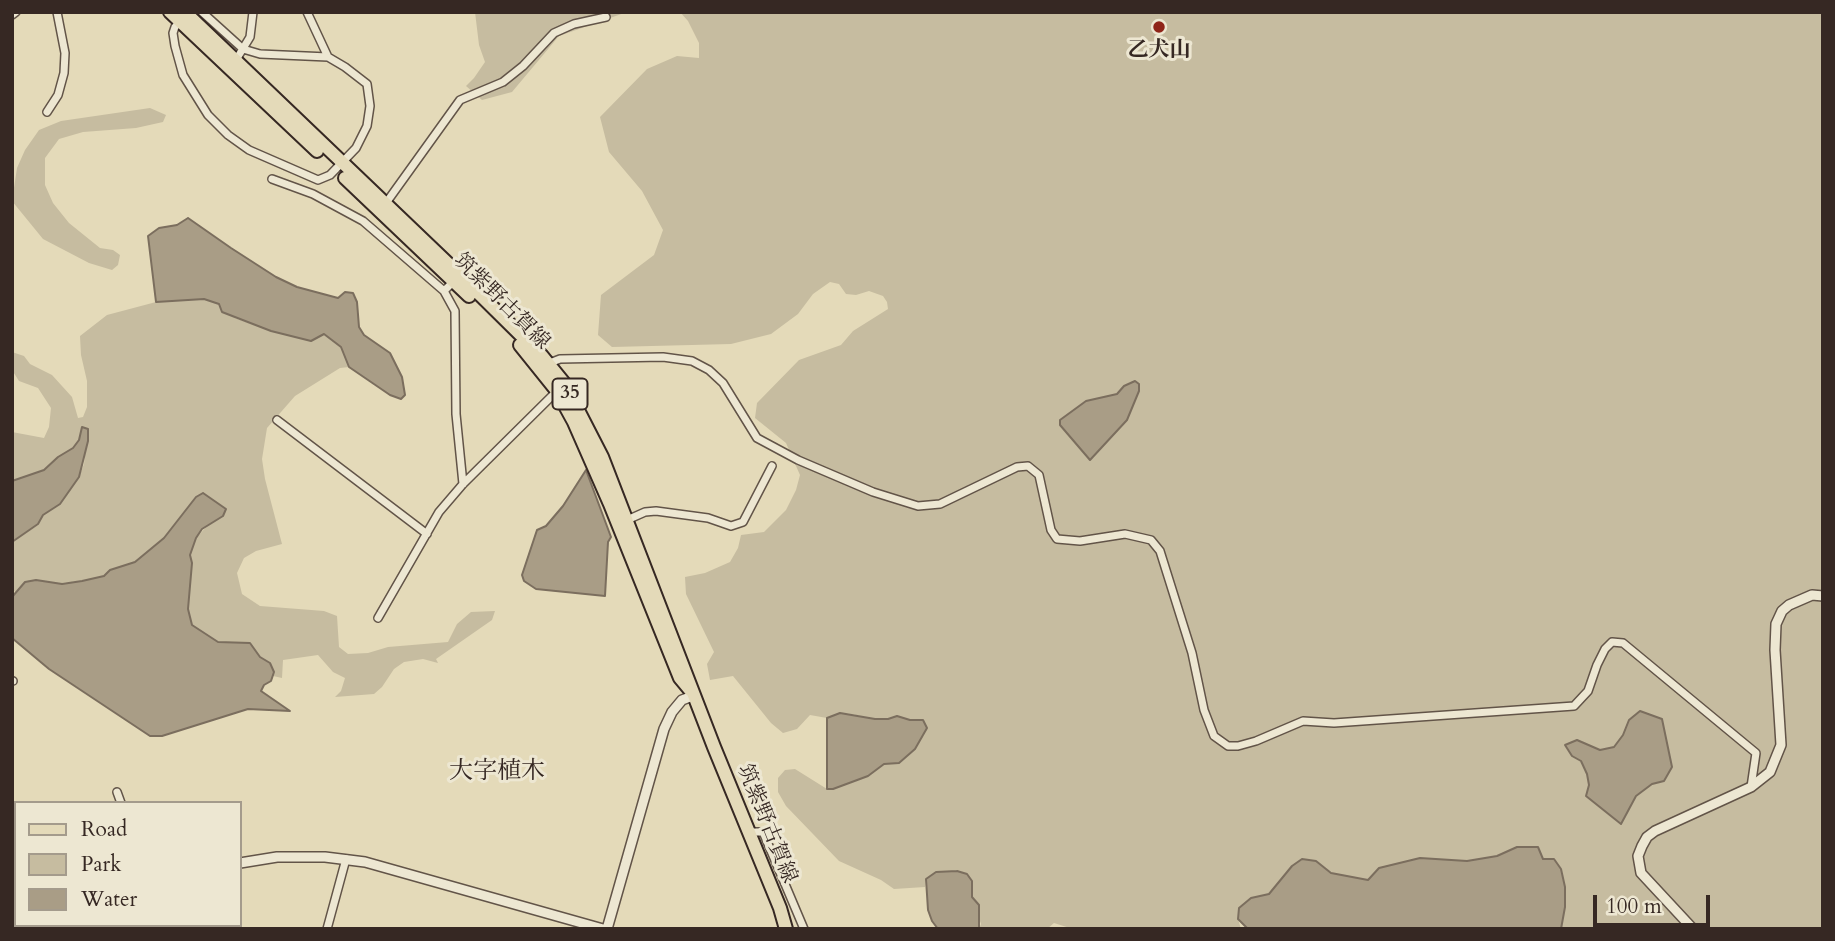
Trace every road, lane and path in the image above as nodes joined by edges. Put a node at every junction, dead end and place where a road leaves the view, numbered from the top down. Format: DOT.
graph roads {
  1 [pos="57,12"];
  2 [pos="202,12"];
  3 [pos="253,12"];
  4 [pos="307,12"];
  5 [pos="180,15"];
  6 [pos="606,17"];
  7 [pos="243,48"];
  8 [pos="328,57"];
  9 [pos="236,60"];
  10 [pos="47,112"];
  11 [pos="338,165"];
  12 [pos="272,179"];
  13 [pos="386,203"];
  14 [pos="457,279"];
  15 [pos="444,291"];
  16 [pos="545,366"];
  17 [pos="561,387"];
  18 [pos="277,420"];
  19 [pos="772,466"];
  20 [pos="463,484"];
  21 [pos="627,520"];
  22 [pos="427,534"];
  23 [pos="1823,596"];
  24 [pos="378,618"];
  25 [pos="695,695"];
  26 [pos="1751,788"];
  27 [pos="117,792"];
  28 [pos="120,801"];
  29 [pos="749,832"];
  30 [pos="346,859"];
  31 [pos="242,863"];
  32 [pos="327,929"];
  33 [pos="605,929"];
  34 [pos="786,929"];
  35 [pos="803,929"];
  36 [pos="1693,929"];
  1 -- 10 [label="street"];
  2 -- 7 [label="street"];
  3 -- 7 [label="street"];
  4 -- 8 [label="street"];
  5 -- 9 [label="main road, 筑紫野古賀線 / 35"];
  5 -- 11 [label="main road, 筑紫野古賀線 / 35"];
  5 -- 11 [label="street"];
  6 -- 13 [label="street"];
  7 -- 8 [label="street"];
  7 -- 9 [label="street"];
  8 -- 11 [label="street"];
  9 -- 11 [label="main road, 筑紫野古賀線 / 35"];
  11 -- 13 [label="main road, 筑紫野古賀線 / 35"];
  11 -- 14 [label="main road, 筑紫野古賀線 / 35"];
  12 -- 15 [label="street"];
  13 -- 14 [label="main road, 筑紫野古賀線 / 35"];
  14 -- 15 [label="street"];
  14 -- 16 [label="main road, 筑紫野古賀線 / 35"];
  15 -- 20 [label="street"];
  16 -- 17 [label="main road, 筑紫野古賀線 / 35"];
  16 -- 26 [label="street"];
  17 -- 20 [label="street"];
  17 -- 21 [label="main road, 筑紫野古賀線 / 35"];
  17 -- 25 [label="main road, 筑紫野古賀線 / 35"];
  18 -- 22 [label="street"];
  19 -- 21 [label="street"];
  20 -- 22 [label="street"];
  21 -- 25 [label="main road, 筑紫野古賀線 / 35"];
  22 -- 24 [label="street"];
  23 -- 26 [label="street"];
  25 -- 29 [label="main road, 筑紫野古賀線 / 35"];
  25 -- 33 [label="street"];
  26 -- 36 [label="street"];
  27 -- 28 [label="street"];
  29 -- 34 [label="main road, 筑紫野古賀線 / 35"];
  29 -- 35 [label="street"];
  30 -- 31 [label="street"];
  30 -- 32 [label="street"];
  30 -- 33 [label="street"];
}
